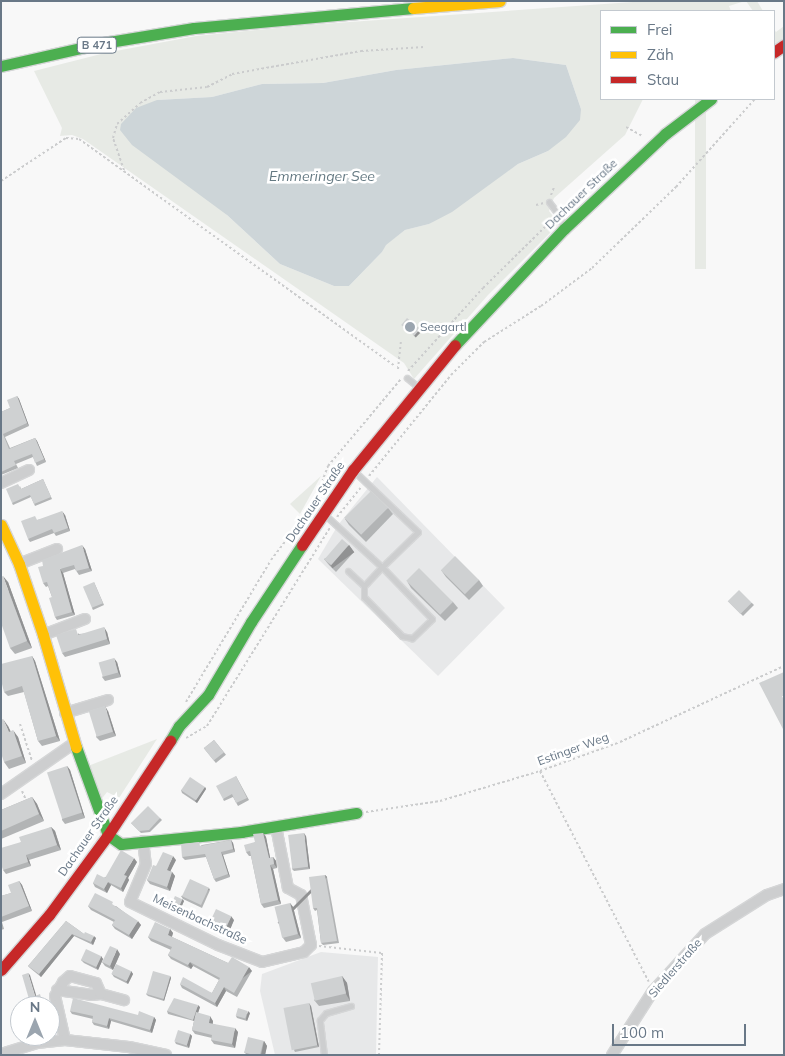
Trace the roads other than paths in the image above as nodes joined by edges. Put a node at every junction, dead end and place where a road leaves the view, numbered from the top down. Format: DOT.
graph roads {
  1 [pos="500,1"];
  2 [pos="1,66"];
  3 [pos="710,100"];
  4 [pos="549,202"];
  5 [pos="564,229"];
  6 [pos="407,378"];
  7 [pos="418,388"];
  8 [pos="29,470"];
  9 [pos="353,470"];
  10 [pos="1,483"];
  11 [pos="323,513"];
  12 [pos="1,525"];
  13 [pos="57,549"];
  14 [pos="18,564"];
  15 [pos="382,567"];
  16 [pos="348,571"];
  17 [pos="364,586"];
  18 [pos="85,619"];
  19 [pos="43,635"];
  20 [pos="108,700"];
  21 [pos="66,713"];
  22 [pos="74,743"];
  23 [pos="1,794"];
  24 [pos="356,814"];
  25 [pos="276,827"];
  26 [pos="108,834"];
  27 [pos="143,841"];
  28 [pos="784,889"];
  29 [pos="1,970"];
  30 [pos="57,990"];
  31 [pos="101,994"];
  32 [pos="124,1000"];
  33 [pos="351,1006"];
  34 [pos="65,1040"];
  35 [pos="1,1054"];
  36 [pos="166,1055"];
  37 [pos="324,1055"];
  38 [pos="612,1055"];
  1 -- 2 [label="main road, B 471"];
  3 -- 5 [label="main road, Dachauer Straße"];
  4 -- 5 [label="lane"];
  5 -- 7 [label="main road, Dachauer Straße"];
  6 -- 7 [label="lane"];
  7 -- 9 [label="main road, Dachauer Straße"];
  8 -- 10 [label="street"];
  9 -- 11 [label="main road, Dachauer Straße"];
  9 -- 15 [label="lane"];
  11 -- 15 [label="lane"];
  11 -- 26 [label="main road, Dachauer Straße"];
  12 -- 14 [label="main road"];
  13 -- 14 [label="street"];
  14 -- 19 [label="main road"];
  15 -- 17 [label="lane"];
  15 -- 17 [label="lane"];
  16 -- 17 [label="lane"];
  18 -- 19 [label="street"];
  19 -- 21 [label="main road"];
  20 -- 21 [label="street"];
  21 -- 22 [label="main road"];
  22 -- 23 [label="street"];
  22 -- 26 [label="main road"];
  24 -- 25 [label="main road"];
  25 -- 27 [label="main road"];
  25 -- 27 [label="street, Meisenbachstraße"];
  26 -- 27 [label="main road"];
  26 -- 29 [label="main road, Dachauer Straße"];
  28 -- 38 [label="street, Siedlerstraße"];
  30 -- 31 [label="street"];
  30 -- 31 [label="street"];
  30 -- 34 [label="street"];
  31 -- 32 [label="street"];
  33 -- 37 [label="lane"];
  34 -- 35 [label="street"];
  34 -- 36 [label="street"];
}
